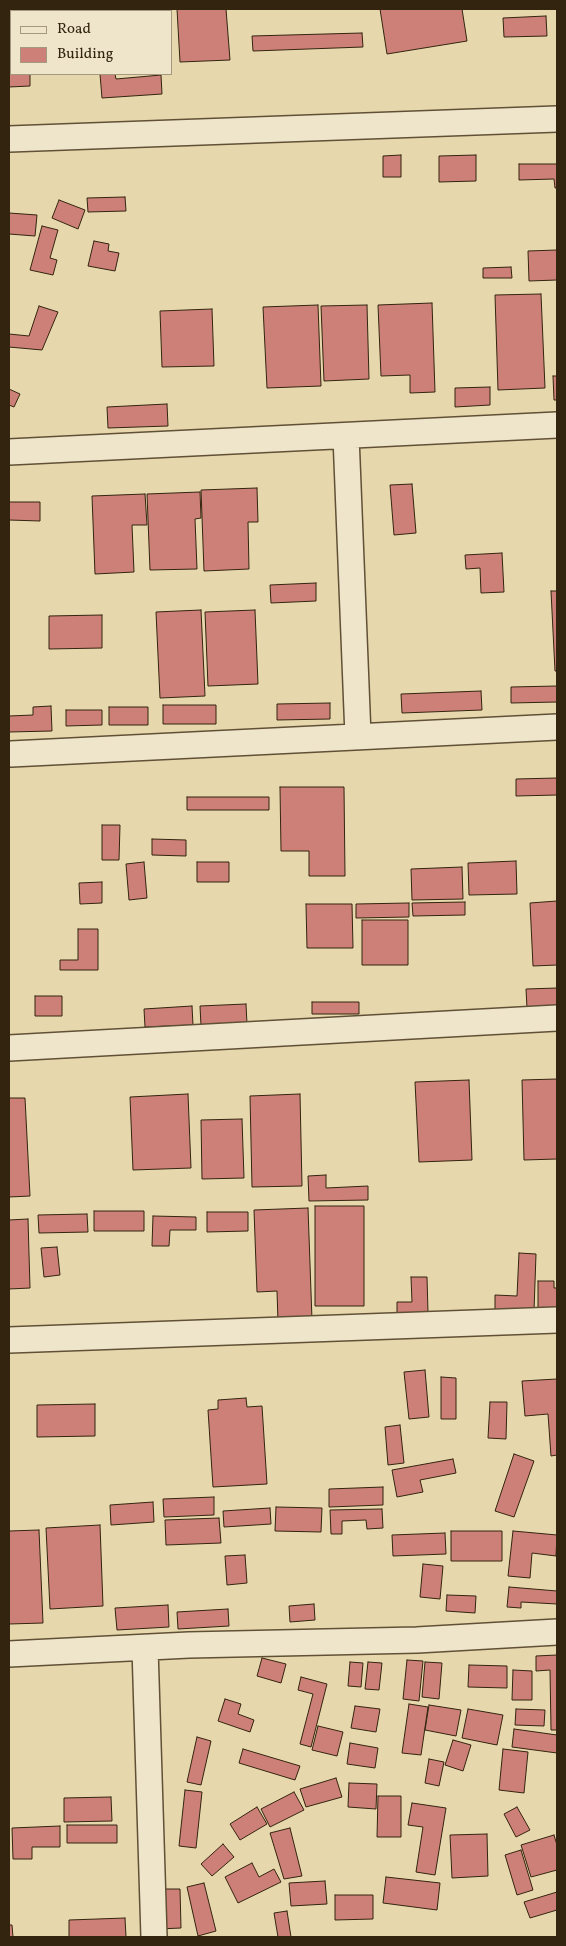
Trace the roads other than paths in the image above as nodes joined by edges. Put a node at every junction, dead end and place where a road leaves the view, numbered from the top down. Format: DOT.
graph roads {
  1 [pos="557,119"];
  2 [pos="9,139"];
  3 [pos="557,425"];
  4 [pos="346,436"];
  5 [pos="9,452"];
  6 [pos="557,727"];
  7 [pos="358,736"];
  8 [pos="11,754"];
  9 [pos="557,1018"];
  10 [pos="9,1048"];
  11 [pos="557,1320"];
  12 [pos="9,1340"];
  13 [pos="557,1632"];
  14 [pos="144,1648"];
  15 [pos="9,1654"];
  16 [pos="154,1937"];
  1 -- 2 [label="street"];
  3 -- 4 [label="street"];
  4 -- 5 [label="street"];
  4 -- 7 [label="street"];
  6 -- 7 [label="street"];
  7 -- 8 [label="street"];
  9 -- 10 [label="street"];
  11 -- 12 [label="street"];
  13 -- 14 [label="street"];
  14 -- 15 [label="street"];
  14 -- 16 [label="street"];
}
